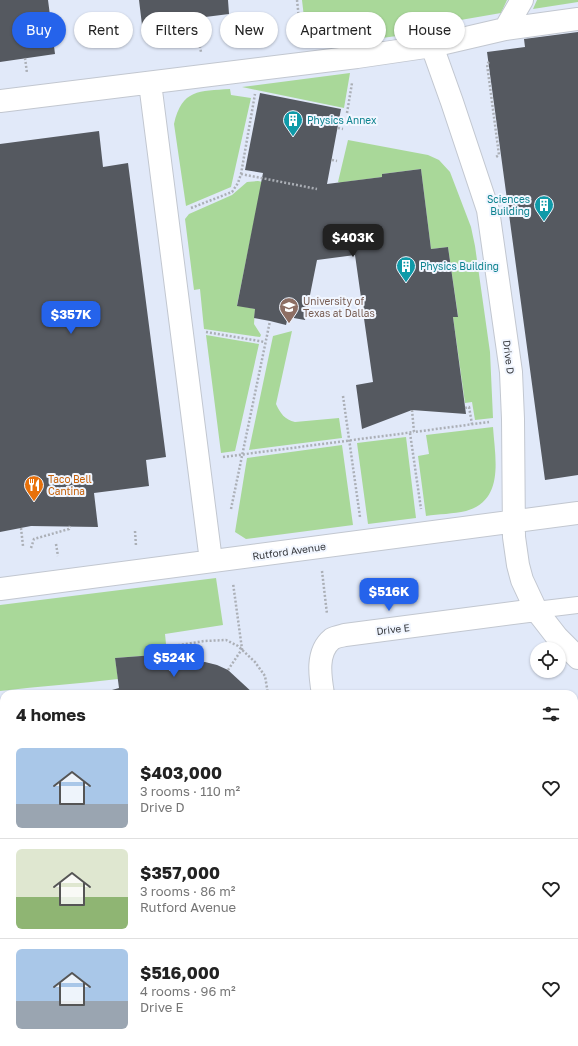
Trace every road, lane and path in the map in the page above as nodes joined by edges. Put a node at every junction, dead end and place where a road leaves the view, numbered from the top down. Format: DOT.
graph roads {
  1 [pos="296,0"];
  2 [pos="522,0"];
  3 [pos="578,19"];
  4 [pos="505,29"];
  5 [pos="465,38"];
  6 [pos="200,48"];
  7 [pos="418,48"];
  8 [pos="433,48"];
  9 [pos="489,62"];
  10 [pos="304,63"];
  11 [pos="206,76"];
  12 [pos="150,83"];
  13 [pos="351,88"];
  14 [pos="256,94"];
  15 [pos="0,101"];
  16 [pos="347,113"];
  17 [pos="252,114"];
  18 [pos="255,115"];
  19 [pos="338,128"];
  20 [pos="343,129"];
  21 [pos="499,155"];
  22 [pos="332,160"];
  23 [pos="337,161"];
  24 [pos="241,174"];
  25 [pos="317,189"];
  26 [pos="167,219"];
  27 [pos="270,321"];
  28 [pos="181,328"];
  29 [pos="265,342"];
  30 [pos="343,396"];
  31 [pos="465,408"];
  32 [pos="412,410"];
  33 [pos="513,419"];
  34 [pos="472,424"];
  35 [pos="414,432"];
  36 [pos="410,433"];
  37 [pos="349,441"];
  38 [pos="243,455"];
  39 [pos="198,460"];
  40 [pos="231,511"];
  41 [pos="578,513"];
  42 [pos="514,521"];
  43 [pos="70,526"];
  44 [pos="22,528"];
  45 [pos="424,533"];
  46 [pos="363,541"];
  47 [pos="23,546"];
  48 [pos="31,548"];
  49 [pos="211,561"];
  50 [pos="0,589"];
  51 [pos="236,605"];
  52 [pos="578,605"];
  53 [pos="536,610"];
  54 [pos="174,646"];
  55 [pos="242,649"];
  56 [pos="578,658"];
  57 [pos="228,670"];
  58 [pos="267,690"];
  59 [pos="322,690"];
  1 -- 10 [label="path"];
  2 -- 4 [label="street"];
  3 -- 4 [label="street"];
  4 -- 5 [label="street"];
  6 -- 11 [label="path"];
  7 -- 10 [label="street"];
  8 -- 33 [label="street, Drive D"];
  9 -- 21 [label="path"];
  10 -- 11 [label="street"];
  11 -- 12 [label="street"];
  12 -- 15 [label="street"];
  12 -- 26 [label="street"];
  13 -- 16 [label="path"];
  14 -- 17 [label="path"];
  17 -- 18 [label="path"];
  17 -- 24 [label="path"];
  19 -- 20 [label="path"];
  22 -- 23 [label="path"];
  24 -- 25 [label="path"];
  24 -- 26 [label="path"];
  26 -- 28 [label="street"];
  27 -- 29 [label="path"];
  28 -- 29 [label="path"];
  28 -- 39 [label="street"];
  29 -- 38 [label="path"];
  30 -- 37 [label="path"];
  31 -- 34 [label="path"];
  32 -- 35 [label="path"];
  33 -- 34 [label="path"];
  33 -- 42 [label="street, Drive D"];
  34 -- 35 [label="path"];
  35 -- 36 [label="path"];
  36 -- 37 [label="path"];
  36 -- 45 [label="path"];
  37 -- 38 [label="path"];
  37 -- 46 [label="path"];
  38 -- 39 [label="path"];
  38 -- 40 [label="path"];
  39 -- 49 [label="street"];
  41 -- 42 [label="street, Rutford Avenue"];
  42 -- 45 [label="street, Rutford Avenue"];
  42 -- 53 [label="street, Drive D"];
  43 -- 48 [label="path"];
  44 -- 47 [label="path"];
  45 -- 46 [label="street, Rutford Avenue"];
  46 -- 49 [label="street, Rutford Avenue"];
  49 -- 50 [label="street, Rutford Avenue"];
  51 -- 55 [label="path"];
  52 -- 53 [label="lane"];
  53 -- 56 [label="street, Drive D"];
  53 -- 59 [label="street, Drive E"];
  54 -- 55 [label="path"];
  55 -- 57 [label="path"];
  55 -- 58 [label="path"];
}
